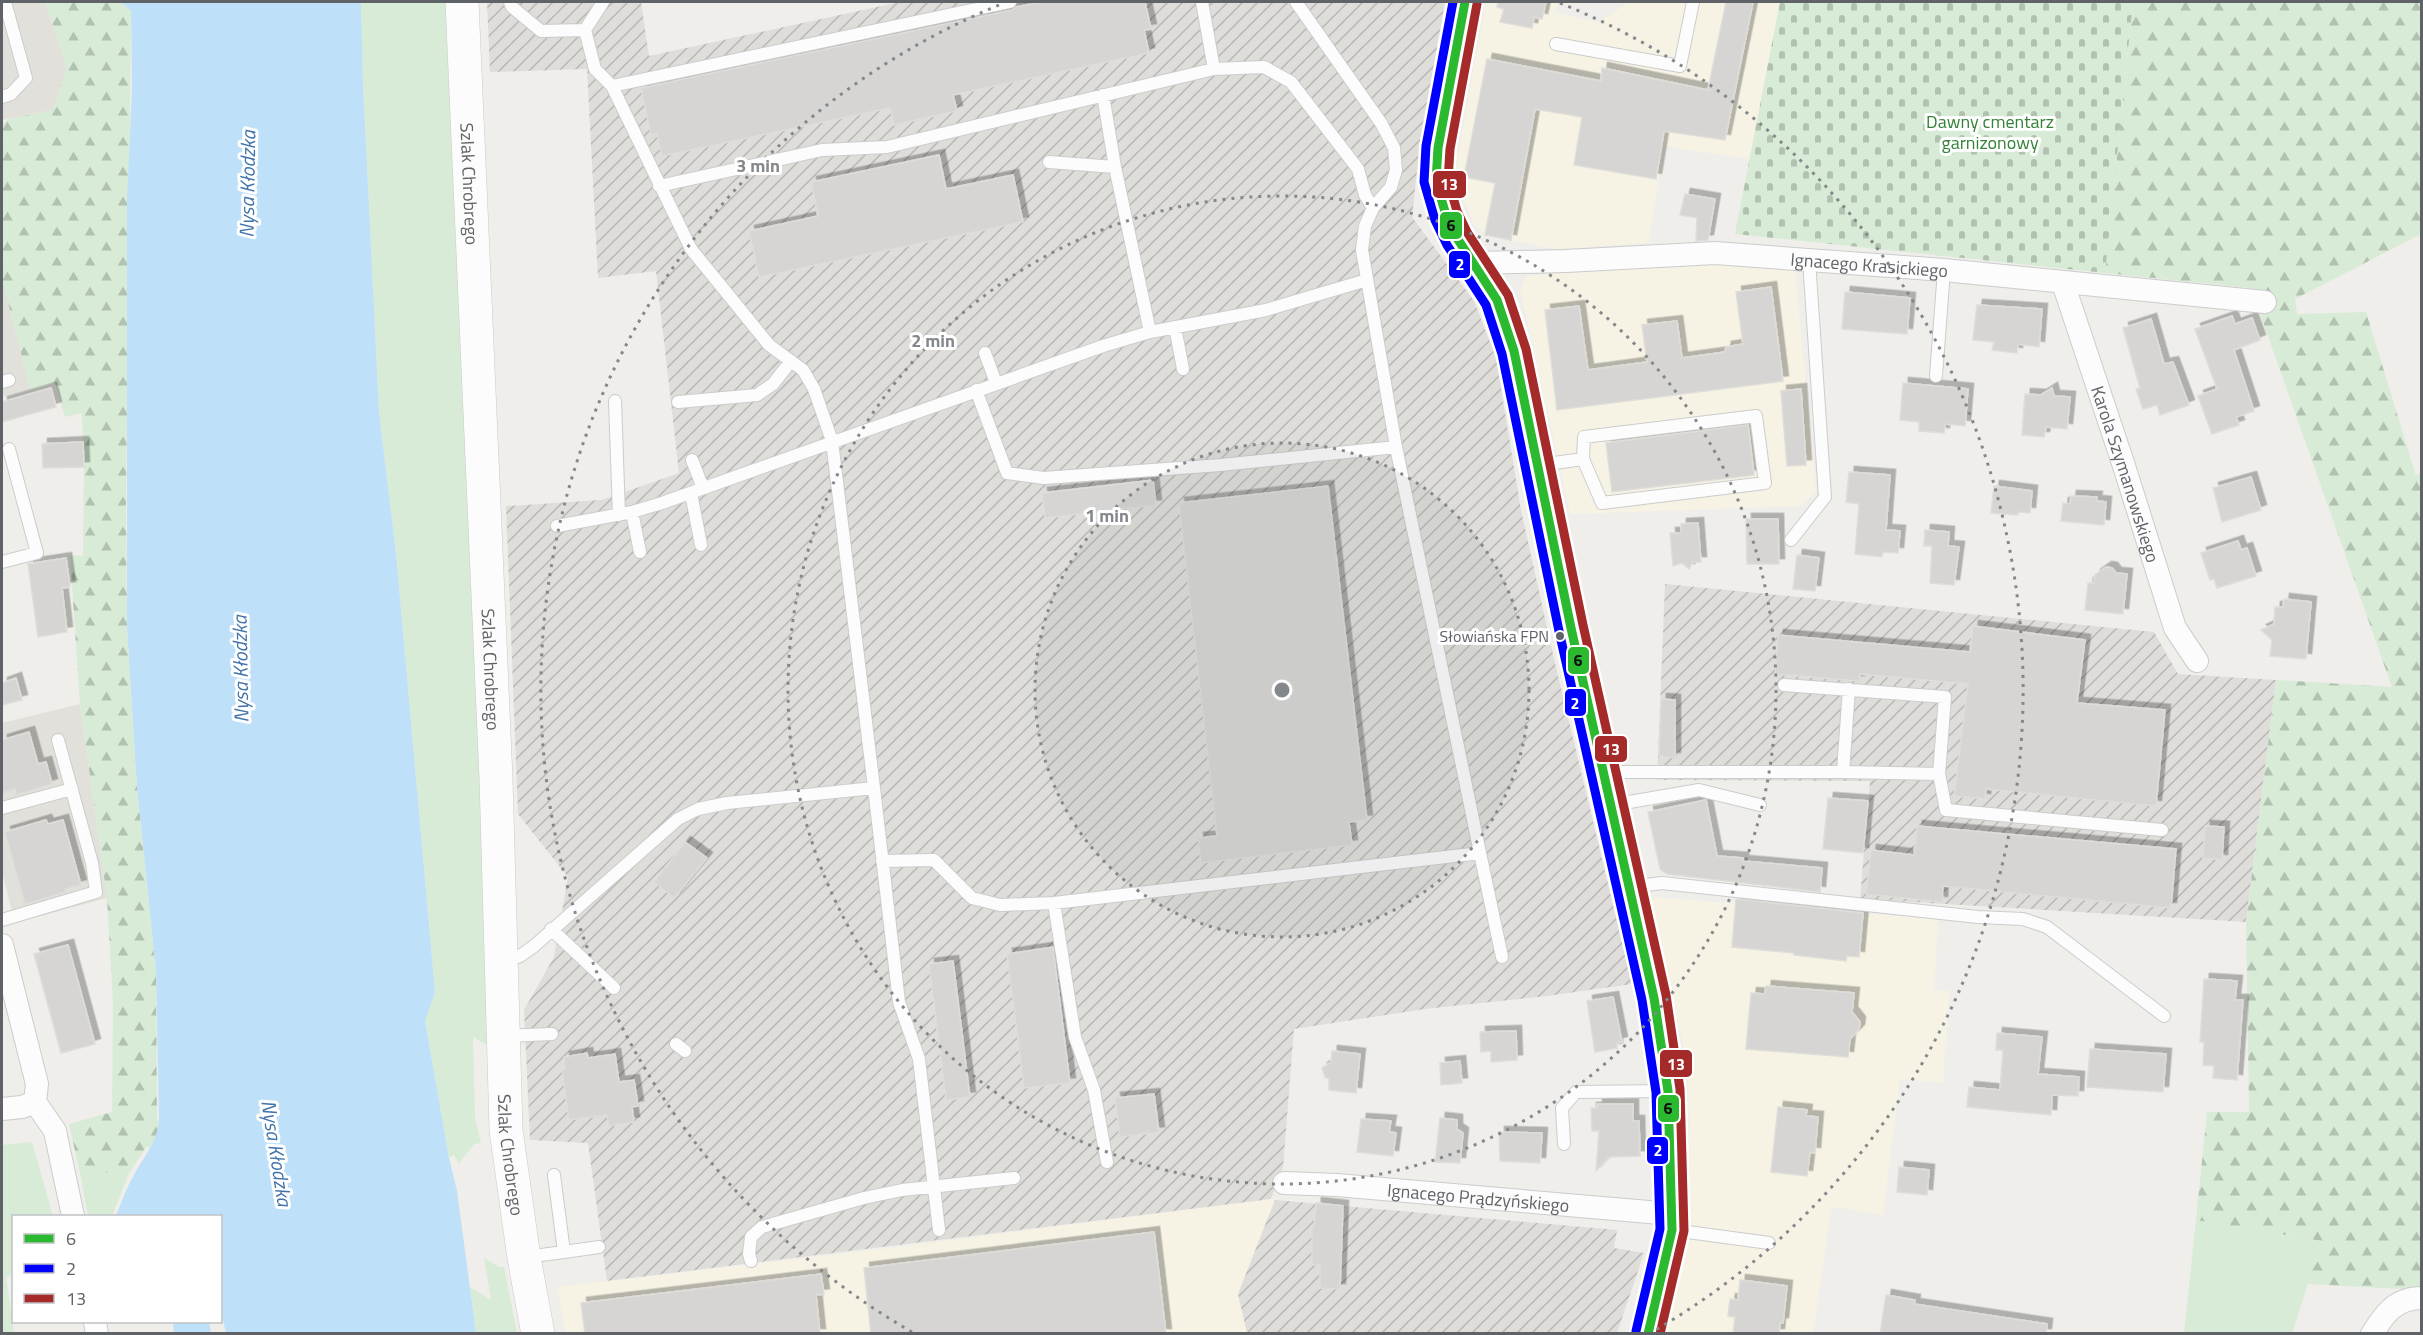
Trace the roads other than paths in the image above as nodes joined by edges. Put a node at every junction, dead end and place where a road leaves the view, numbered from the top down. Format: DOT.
graph roads {
  1 [pos="4,2"];
  2 [pos="462,2"];
  3 [pos="510,2"];
  4 [pos="603,2"];
  5 [pos="1010,2"];
  6 [pos="1202,2"];
  7 [pos="1296,2"];
  8 [pos="1465,2"];
  9 [pos="1693,2"];
  10 [pos="585,30"];
  11 [pos="1556,44"];
  12 [pos="1214,69"];
  13 [pos="612,86"];
  14 [pos="1103,95"];
  15 [pos="2,97"];
  16 [pos="1049,162"];
  17 [pos="1115,167"];
  18 [pos="659,186"];
  19 [pos="1373,208"];
  20 [pos="1809,260"];
  21 [pos="1474,263"];
  22 [pos="1944,270"];
  23 [pos="1366,280"];
  24 [pos="2063,283"];
  25 [pos="2265,302"];
  26 [pos="1175,327"];
  27 [pos="1150,332"];
  28 [pos="985,353"];
  29 [pos="791,361"];
  30 [pos="1183,369"];
  31 [pos="1936,376"];
  32 [pos="996,383"];
  33 [pos="976,390"];
  34 [pos="615,401"];
  35 [pos="678,402"];
  36 [pos="832,441"];
  37 [pos="1396,447"];
  38 [pos="9,449"];
  39 [pos="1583,459"];
  40 [pos="692,460"];
  41 [pos="1539,466"];
  42 [pos="703,489"];
  43 [pos="691,493"];
  44 [pos="632,512"];
  45 [pos="619,515"];
  46 [pos="557,526"];
  47 [pos="1791,540"];
  48 [pos="701,545"];
  49 [pos="640,552"];
  50 [pos="2,562"];
  51 [pos="2197,661"];
  52 [pos="1784,685"];
  53 [pos="1849,689"];
  54 [pos="58,740"];
  55 [pos="1843,771"];
  56 [pos="1604,772"];
  57 [pos="1939,774"];
  58 [pos="874,788"];
  59 [pos="72,789"];
  60 [pos="1611,805"];
  61 [pos="1760,805"];
  62 [pos="2,808"];
  63 [pos="2162,830"];
  64 [pos="1480,853"];
  65 [pos="882,861"];
  66 [pos="1630,888"];
  67 [pos="1054,903"];
  68 [pos="2,920"];
  69 [pos="551,929"];
  70 [pos="2,945"];
  71 [pos="1502,957"];
  72 [pos="502,964"];
  73 [pos="614,988"];
  74 [pos="2164,1016"];
  75 [pos="552,1034"];
  76 [pos="504,1036"];
  77 [pos="1668,1091"];
  78 [pos="35,1102"];
  79 [pos="2,1109"];
  80 [pos="1564,1144"];
  81 [pos="1107,1162"];
  82 [pos="554,1175"];
  83 [pos="1014,1178"];
  84 [pos="1284,1183"];
  85 [pos="934,1186"];
  86 [pos="73,1215"];
  87 [pos="1672,1222"];
  88 [pos="939,1230"];
  89 [pos="1768,1243"];
  90 [pos="599,1247"];
  91 [pos="564,1252"];
  92 [pos="524,1258"];
  93 [pos="751,1261"];
  94 [pos="2421,1298"];
  95 [pos="538,1334"];
  96 [pos="1648,1334"];
  97 [pos="2372,1334"];
  1 -- 15 [label="lane"];
  2 -- 72 [label="street, Szlak Chrobrego"];
  3 -- 10 [label="lane"];
  4 -- 10 [label="lane"];
  5 -- 13 [label="lane"];
  6 -- 12 [label="lane"];
  7 -- 19 [label="lane"];
  8 -- 21 [label="street"];
  9 -- 11 [label="lane"];
  10 -- 13 [label="lane"];
  12 -- 14 [label="lane"];
  12 -- 19 [label="lane"];
  13 -- 18 [label="lane"];
  14 -- 17 [label="lane"];
  14 -- 18 [label="lane"];
  16 -- 17 [label="lane"];
  17 -- 27 [label="lane"];
  18 -- 29 [label="lane"];
  19 -- 23 [label="lane"];
  20 -- 21 [label="street, Ignacego Krasickiego"];
  20 -- 22 [label="street, Ignacego Krasickiego"];
  20 -- 47 [label="lane"];
  21 -- 41 [label="street"];
  22 -- 24 [label="street, Ignacego Krasickiego"];
  22 -- 31 [label="lane"];
  23 -- 26 [label="lane"];
  23 -- 37 [label="lane"];
  24 -- 25 [label="street, Ignacego Krasickiego"];
  24 -- 51 [label="street, Karola Szymanowskiego"];
  26 -- 27 [label="lane"];
  26 -- 30 [label="lane"];
  27 -- 32 [label="lane"];
  28 -- 32 [label="lane"];
  29 -- 35 [label="lane"];
  29 -- 36 [label="lane"];
  32 -- 33 [label="lane"];
  33 -- 36 [label="lane"];
  33 -- 37 [label="lane"];
  34 -- 45 [label="lane"];
  36 -- 42 [label="lane"];
  36 -- 58 [label="lane"];
  37 -- 64 [label="lane"];
  38 -- 50 [label="lane"];
  39 -- 39 [label="lane"];
  39 -- 41 [label="lane"];
  40 -- 42 [label="lane"];
  41 -- 56 [label="street"];
  42 -- 43 [label="lane"];
  43 -- 44 [label="lane"];
  43 -- 48 [label="lane"];
  44 -- 45 [label="lane"];
  44 -- 49 [label="lane"];
  45 -- 46 [label="lane"];
  52 -- 53 [label="lane"];
  53 -- 55 [label="lane"];
  53 -- 57 [label="lane"];
  54 -- 59 [label="lane"];
  55 -- 56 [label="lane"];
  55 -- 57 [label="lane"];
  56 -- 60 [label="street"];
  57 -- 63 [label="lane"];
  58 -- 65 [label="lane"];
  58 -- 69 [label="lane"];
  59 -- 62 [label="lane"];
  59 -- 68 [label="lane"];
  60 -- 61 [label="lane"];
  60 -- 66 [label="street"];
  64 -- 67 [label="lane"];
  64 -- 71 [label="lane"];
  65 -- 67 [label="lane"];
  65 -- 85 [label="lane"];
  66 -- 74 [label="lane"];
  66 -- 77 [label="street"];
  67 -- 81 [label="lane"];
  69 -- 72 [label="lane"];
  69 -- 73 [label="lane"];
  70 -- 78 [label="street"];
  72 -- 76 [label="street, Szlak Chrobrego"];
  75 -- 76 [label="lane"];
  76 -- 92 [label="street, Szlak Chrobrego"];
  77 -- 80 [label="lane"];
  77 -- 87 [label="street"];
  78 -- 79 [label="street"];
  78 -- 86 [label="street"];
  82 -- 91 [label="lane"];
  83 -- 85 [label="lane"];
  84 -- 87 [label="street, Ignacego Prądzyńskiego"];
  85 -- 88 [label="lane"];
  85 -- 93 [label="lane"];
  87 -- 89 [label="lane"];
  87 -- 96 [label="street"];
  90 -- 91 [label="lane"];
  91 -- 92 [label="lane"];
  92 -- 95 [label="street, Szlak Chrobrego"];
  94 -- 97 [label="street"];
}
